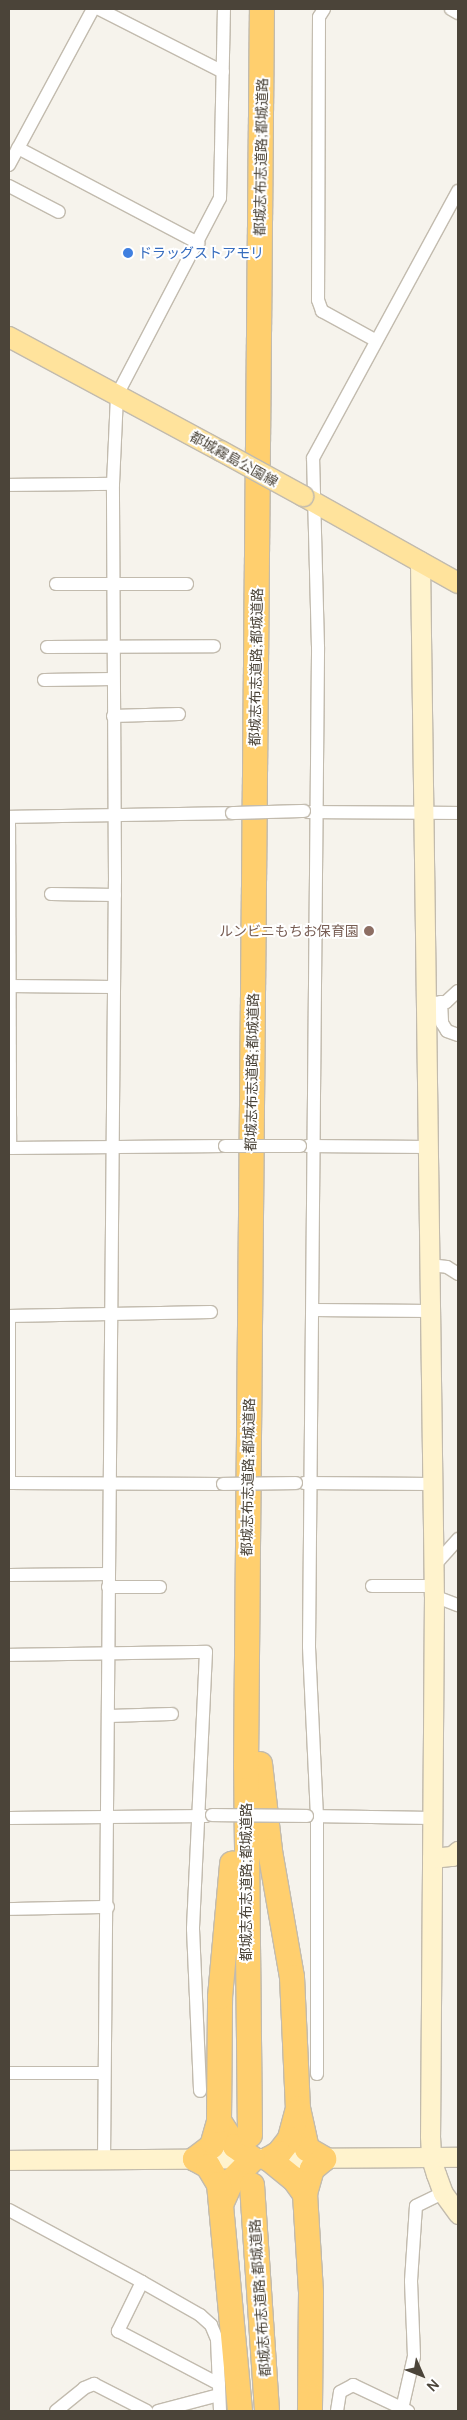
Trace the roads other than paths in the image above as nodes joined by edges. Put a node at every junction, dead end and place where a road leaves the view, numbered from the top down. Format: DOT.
graph roads {
  1 [pos="93,9"];
  2 [pos="99,9"];
  3 [pos="224,9"];
  4 [pos="262,9"];
  5 [pos="324,9"];
  6 [pos="451,9"];
  7 [pos="458,13"];
  8 [pos="222,72"];
  9 [pos="18,148"];
  10 [pos="9,165"];
  11 [pos="9,186"];
  12 [pos="458,191"];
  13 [pos="59,212"];
  14 [pos="198,243"];
  15 [pos="9,337"];
  16 [pos="375,340"];
  17 [pos="117,395"];
  18 [pos="9,484"];
  19 [pos="113,484"];
  20 [pos="309,500"];
  21 [pos="420,562"];
  22 [pos="458,583"];
  23 [pos="56,584"];
  24 [pos="114,584"];
  25 [pos="187,584"];
  26 [pos="114,646"];
  27 [pos="214,646"];
  28 [pos="47,647"];
  29 [pos="114,679"];
  30 [pos="44,680"];
  31 [pos="179,714"];
  32 [pos="113,716"];
  33 [pos="310,812"];
  34 [pos="458,813"];
  35 [pos="424,814"];
  36 [pos="112,816"];
  37 [pos="9,817"];
  38 [pos="51,894"];
  39 [pos="115,895"];
  40 [pos="9,986"];
  41 [pos="114,987"];
  42 [pos="458,991"];
  43 [pos="433,1003"];
  44 [pos="458,1035"];
  45 [pos="316,1146"];
  46 [pos="428,1147"];
  47 [pos="112,1149"];
  48 [pos="429,1265"];
  49 [pos="458,1274"];
  50 [pos="314,1310"];
  51 [pos="430,1311"];
  52 [pos="211,1312"];
  53 [pos="111,1314"];
  54 [pos="9,1316"];
  55 [pos="9,1385"];
  56 [pos="9,1483"];
  57 [pos="312,1483"];
  58 [pos="432,1484"];
  59 [pos="109,1485"];
  60 [pos="248,1535"];
  61 [pos="458,1540"];
  62 [pos="433,1567"];
  63 [pos="9,1574"];
  64 [pos="108,1574"];
  65 [pos="372,1586"];
  66 [pos="160,1587"];
  67 [pos="108,1588"];
  68 [pos="434,1591"];
  69 [pos="458,1604"];
  70 [pos="108,1654"];
  71 [pos="9,1655"];
  72 [pos="172,1714"];
  73 [pos="108,1716"];
  74 [pos="108,1816"];
  75 [pos="198,1816"];
  76 [pos="312,1816"];
  77 [pos="9,1818"];
  78 [pos="432,1818"];
  79 [pos="458,1851"];
  80 [pos="432,1858"];
  81 [pos="108,1907"];
  82 [pos="9,1909"];
  83 [pos="9,2073"];
  84 [pos="104,2073"];
  85 [pos="317,2074"];
  86 [pos="200,2091"];
  87 [pos="298,2108"];
  88 [pos="219,2121"];
  89 [pos="250,2135"];
  90 [pos="458,2157"];
  91 [pos="431,2158"];
  92 [pos="195,2159"];
  93 [pos="261,2159"];
  94 [pos="324,2159"];
  95 [pos="9,2160"];
  96 [pos="104,2161"];
  97 [pos="252,2185"];
  98 [pos="443,2192"];
  99 [pos="305,2194"];
  100 [pos="222,2202"];
  101 [pos="11,2214"];
  102 [pos="458,2214"];
  103 [pos="142,2282"];
  104 [pos="219,2389"];
  105 [pos="178,2409"];
  106 [pos="405,2410"];
  107 [pos="56,2411"];
  108 [pos="147,2411"];
  109 [pos="158,2411"];
  110 [pos="220,2411"];
  111 [pos="240,2411"];
  112 [pos="267,2411"];
  113 [pos="310,2411"];
  114 [pos="337,2411"];
  1 -- 9 [label="street"];
  2 -- 8 [label="street"];
  3 -- 8 [label="street"];
  4 -- 60 [label="highway, 都城志布志道路;都城道路"];
  5 -- 16 [label="street"];
  6 -- 7 [label="street"];
  8 -- 14 [label="street"];
  9 -- 10 [label="street"];
  9 -- 14 [label="street"];
  11 -- 13 [label="street"];
  12 -- 16 [label="street"];
  14 -- 17 [label="street"];
  15 -- 17 [label="main road, 都城霧島公園線"];
  16 -- 20 [label="street"];
  17 -- 19 [label="street"];
  17 -- 20 [label="main road, 都城霧島公園線, bridge"];
  18 -- 19 [label="street"];
  19 -- 24 [label="street"];
  20 -- 21 [label="main road, 都城霧島公園線"];
  20 -- 33 [label="street"];
  21 -- 22 [label="main road, 都城霧島公園線"];
  21 -- 35 [label="street"];
  23 -- 24 [label="street"];
  24 -- 25 [label="street"];
  24 -- 26 [label="street"];
  26 -- 27 [label="street"];
  26 -- 28 [label="street"];
  26 -- 29 [label="street"];
  29 -- 30 [label="street"];
  29 -- 32 [label="street"];
  31 -- 32 [label="street"];
  32 -- 36 [label="street"];
  33 -- 35 [label="street"];
  33 -- 36 [label="street, bridge"];
  33 -- 45 [label="street"];
  34 -- 35 [label="street"];
  35 -- 43 [label="street"];
  36 -- 37 [label="street"];
  36 -- 39 [label="street"];
  37 -- 40 [label="street"];
  38 -- 39 [label="street"];
  39 -- 41 [label="street"];
  40 -- 41 [label="street"];
  40 -- 47 [label="street"];
  41 -- 47 [label="street"];
  42 -- 43 [label="street"];
  43 -- 44 [label="street"];
  43 -- 46 [label="street"];
  45 -- 46 [label="street"];
  45 -- 47 [label="street, bridge"];
  45 -- 50 [label="street"];
  46 -- 48 [label="street"];
  47 -- 53 [label="street"];
  48 -- 49 [label="street"];
  48 -- 51 [label="street"];
  50 -- 51 [label="street"];
  50 -- 57 [label="street"];
  51 -- 58 [label="street"];
  52 -- 53 [label="street"];
  53 -- 54 [label="street"];
  53 -- 59 [label="street"];
  54 -- 55 [label="street"];
  55 -- 56 [label="street"];
  56 -- 59 [label="street"];
  57 -- 58 [label="street"];
  57 -- 59 [label="street, bridge"];
  57 -- 76 [label="street"];
  58 -- 62 [label="street"];
  59 -- 64 [label="street"];
  60 -- 87 [label="highway"];
  60 -- 88 [label="highway"];
  60 -- 89 [label="highway, 都城志布志道路;都城道路"];
  61 -- 62 [label="street"];
  62 -- 68 [label="street"];
  63 -- 64 [label="street"];
  64 -- 67 [label="street"];
  65 -- 68 [label="street"];
  66 -- 67 [label="street"];
  67 -- 70 [label="street"];
  68 -- 69 [label="street"];
  68 -- 78 [label="street"];
  70 -- 71 [label="street"];
  70 -- 73 [label="street"];
  70 -- 75 [label="street"];
  72 -- 73 [label="street"];
  73 -- 74 [label="street"];
  74 -- 75 [label="street"];
  74 -- 77 [label="street"];
  74 -- 81 [label="street"];
  75 -- 76 [label="street, bridge"];
  75 -- 86 [label="street"];
  76 -- 78 [label="street"];
  76 -- 85 [label="street"];
  78 -- 80 [label="street"];
  79 -- 80 [label="street"];
  80 -- 91 [label="street"];
  81 -- 82 [label="street"];
  81 -- 84 [label="street"];
  83 -- 84 [label="street"];
  84 -- 96 [label="street"];
  87 -- 93 [label="highway"];
  87 -- 94 [label="highway"];
  88 -- 92 [label="highway"];
  88 -- 93 [label="highway"];
  90 -- 91 [label="street"];
  91 -- 94 [label="street"];
  91 -- 98 [label="street"];
  92 -- 93 [label="street"];
  92 -- 96 [label="street"];
  92 -- 100 [label="highway"];
  93 -- 94 [label="street"];
  93 -- 99 [label="highway"];
  93 -- 100 [label="highway"];
  94 -- 99 [label="highway"];
  95 -- 96 [label="street"];
  97 -- 112 [label="highway, 都城志布志道路;都城道路"];
  98 -- 102 [label="street"];
  98 -- 106 [label="street"];
  99 -- 113 [label="highway"];
  100 -- 111 [label="highway"];
  101 -- 103 [label="street"];
  103 -- 104 [label="street"];
  103 -- 104 [label="street"];
  104 -- 105 [label="street"];
  104 -- 110 [label="street"];
  105 -- 109 [label="street"];
  106 -- 114 [label="street"];
  107 -- 108 [label="street"];
}
